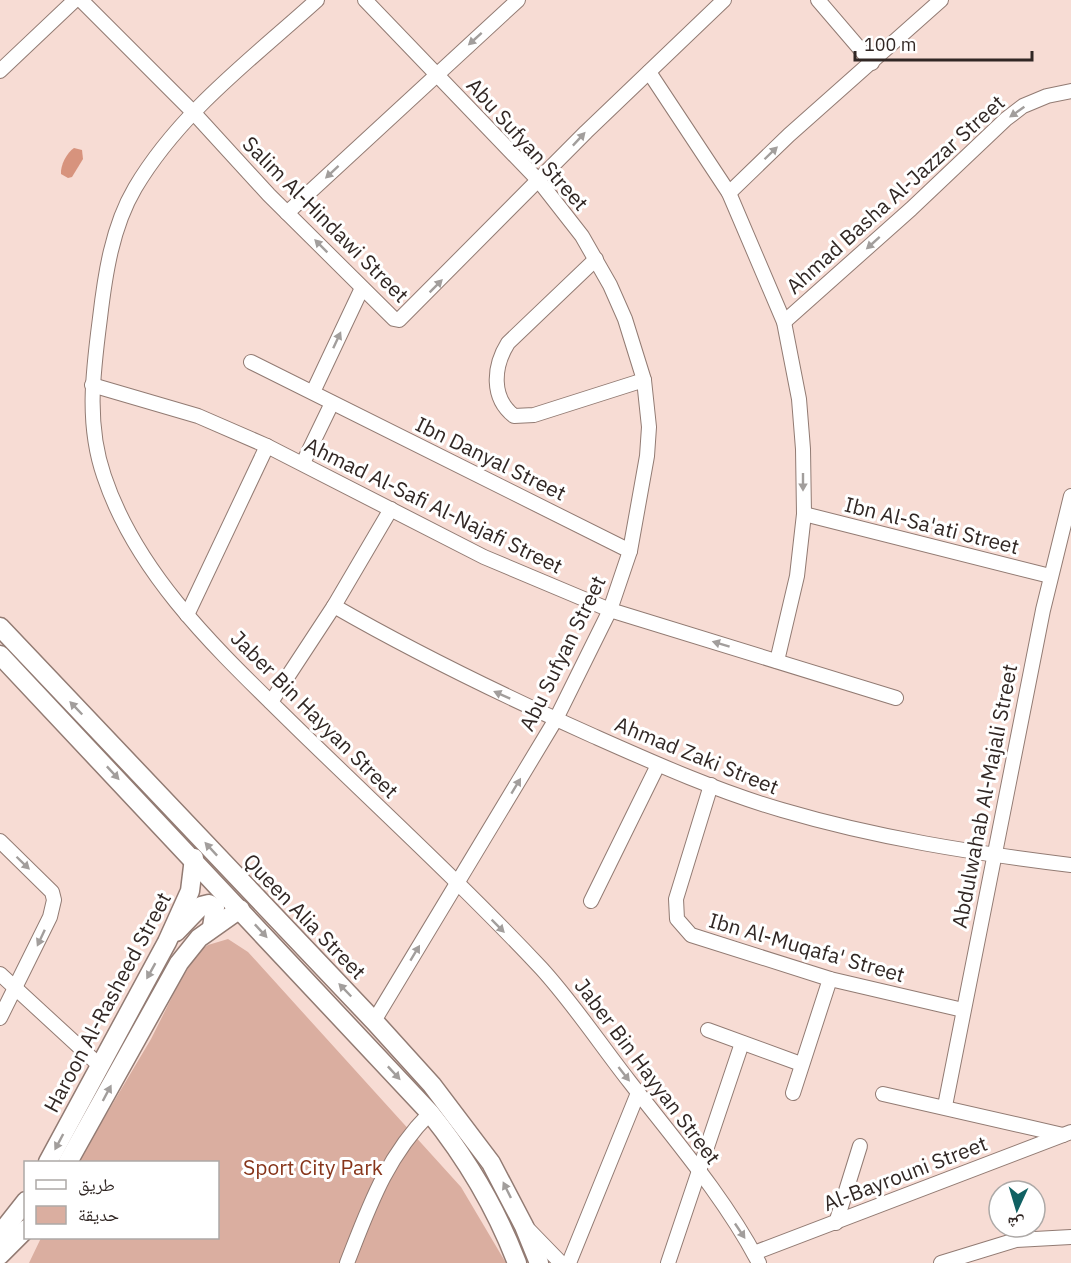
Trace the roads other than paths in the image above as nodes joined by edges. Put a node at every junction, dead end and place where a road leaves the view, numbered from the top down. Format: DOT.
graph roads {
  1 [pos="317,0"];
  2 [pos="365,0"];
  3 [pos="518,0"];
  4 [pos="724,0"];
  5 [pos="818,0"];
  6 [pos="941,0"];
  7 [pos="76,1"];
  8 [pos="872,63"];
  9 [pos="0,71"];
  10 [pos="649,72"];
  11 [pos="436,75"];
  12 [pos="1071,91"];
  13 [pos="190,115"];
  14 [pos="539,181"];
  15 [pos="729,194"];
  16 [pos="288,213"];
  17 [pos="596,259"];
  18 [pos="362,288"];
  19 [pos="784,322"];
  20 [pos="251,362"];
  21 [pos="644,380"];
  22 [pos="92,385"];
  23 [pos="313,392"];
  24 [pos="332,403"];
  25 [pos="267,446"];
  26 [pos="303,463"];
  27 [pos="1071,496"];
  28 [pos="390,509"];
  29 [pos="804,514"];
  30 [pos="630,551"];
  31 [pos="1050,576"];
  32 [pos="334,606"];
  33 [pos="610,610"];
  34 [pos="186,615"];
  35 [pos="0,627"];
  36 [pos="0,655"];
  37 [pos="777,661"];
  38 [pos="896,698"];
  39 [pos="271,702"];
  40 [pos="556,719"];
  41 [pos="658,765"];
  42 [pos="711,785"];
  43 [pos="0,841"];
  44 [pos="992,857"];
  45 [pos="194,858"];
  46 [pos="1071,864"];
  47 [pos="456,885"];
  48 [pos="591,902"];
  49 [pos="240,909"];
  50 [pos="212,927"];
  51 [pos="167,942"];
  52 [pos="0,974"];
  53 [pos="830,979"];
  54 [pos="16,990"];
  55 [pos="963,1010"];
  56 [pos="0,1018"];
  57 [pos="374,1021"];
  58 [pos="708,1030"];
  59 [pos="742,1043"];
  60 [pos="801,1064"];
  61 [pos="99,1065"];
  62 [pos="638,1093"];
  63 [pos="793,1093"];
  64 [pos="883,1094"];
  65 [pos="945,1106"];
  66 [pos="430,1113"];
  67 [pos="1067,1134"];
  68 [pos="860,1146"];
  69 [pos="49,1161"];
  70 [pos="69,1161"];
  71 [pos="700,1173"];
  72 [pos="24,1204"];
  73 [pos="836,1223"];
  74 [pos="524,1226"];
  75 [pos="24,1231"];
  76 [pos="0,1234"];
  77 [pos="1071,1237"];
  78 [pos="0,1255"];
  79 [pos="757,1258"];
  80 [pos="346,1263"];
  81 [pos="517,1263"];
  82 [pos="539,1263"];
  83 [pos="561,1263"];
  84 [pos="569,1263"];
  85 [pos="668,1263"];
  86 [pos="941,1263"];
  1 -- 13 [label="street, Jaber Bin Hayyan Street"];
  2 -- 11 [label="street, Abu Sufyan Street"];
  3 -- 11 [label="street, one-way"];
  4 -- 10 [label="street, Salim Al-Hindawi Street"];
  5 -- 8 [label="street"];
  6 -- 8 [label="street"];
  7 -- 9 [label="street"];
  7 -- 13 [label="street, Salim Al-Hindawi Street"];
  15 -- 8 [label="street, one-way"];
  14 -- 10 [label="street, Salim Al-Hindawi Street, one-way"];
  10 -- 15 [label="street"];
  11 -- 14 [label="street, Abu Sufyan Street"];
  11 -- 16 [label="street, one-way"];
  12 -- 19 [label="street, Ahmad Basha Al-Jazzar Street, one-way"];
  13 -- 16 [label="street, Salim Al-Hindawi Street"];
  13 -- 22 [label="street, Jaber Bin Hayyan Street"];
  14 -- 17 [label="street, Abu Sufyan Street"];
  18 -- 14 [label="street, Salim Al-Hindawi Street, one-way"];
  15 -- 19 [label="street"];
  18 -- 16 [label="street, Salim Al-Hindawi Street, one-way"];
  17 -- 21 [label="street, Abu Sufyan Street"];
  17 -- 21 [label="street"];
  23 -- 18 [label="street, one-way"];
  19 -- 29 [label="street, one-way"];
  20 -- 23 [label="street, Ibn Danyal Street"];
  21 -- 30 [label="street, Abu Sufyan Street"];
  22 -- 25 [label="street, Ahmad Al-Safi Al-Najafi Street"];
  22 -- 34 [label="street, Jaber Bin Hayyan Street"];
  23 -- 24 [label="street, Ibn Danyal Street"];
  24 -- 26 [label="street"];
  24 -- 30 [label="street, Ibn Danyal Street"];
  25 -- 26 [label="street, Ahmad Al-Safi Al-Najafi Street"];
  25 -- 34 [label="street"];
  26 -- 28 [label="street, Ahmad Al-Safi Al-Najafi Street"];
  27 -- 31 [label="street, Abdulwahab Al-Majali Street"];
  28 -- 32 [label="street"];
  28 -- 33 [label="street, Ahmad Al-Safi Al-Najafi Street"];
  29 -- 31 [label="street, Ibn Al-Sa'ati Street"];
  29 -- 37 [label="street"];
  30 -- 33 [label="street, Abu Sufyan Street"];
  31 -- 44 [label="street, Abdulwahab Al-Majali Street"];
  32 -- 39 [label="street"];
  40 -- 32 [label="street, Ahmad Zaki Street, one-way"];
  37 -- 33 [label="street, Ahmad Al-Safi Al-Najafi Street, one-way"];
  33 -- 40 [label="street, Abu Sufyan Street"];
  34 -- 39 [label="street, Jaber Bin Hayyan Street"];
  57 -- 35 [label="main road, Queen Alia Street, one-way"];
  36 -- 45 [label="main road, Queen Alia Street, one-way"];
  37 -- 38 [label="street, Ahmad Al-Safi Al-Najafi Street"];
  39 -- 47 [label="street, Jaber Bin Hayyan Street"];
  40 -- 41 [label="street, Ahmad Zaki Street"];
  47 -- 40 [label="street, Abu Sufyan Street, one-way"];
  41 -- 42 [label="street, Ahmad Zaki Street"];
  41 -- 48 [label="street"];
  42 -- 44 [label="street, Ahmad Zaki Street"];
  42 -- 53 [label="street, Ibn Al-Muqafa' Street"];
  43 -- 54 [label="street, one-way"];
  44 -- 46 [label="street, Ahmad Zaki Street"];
  44 -- 55 [label="street, Abdulwahab Al-Majali Street"];
  45 -- 49 [label="main road, Queen Alia Street"];
  45 -- 51 [label="main road, Haroon Al-Rasheed Street"];
  57 -- 47 [label="street, Abu Sufyan Street, one-way"];
  47 -- 62 [label="street, Jaber Bin Hayyan Street, one-way"];
  49 -- 50 [label="main road, Haroon Al-Rasheed Street"];
  49 -- 66 [label="main road, Queen Alia Street, one-way"];
  50 -- 51 [label="main road"];
  70 -- 50 [label="main road, Haroon Al-Rasheed Street, one-way"];
  51 -- 61 [label="main road, Haroon Al-Rasheed Street, one-way"];
  52 -- 54 [label="street"];
  53 -- 55 [label="street, Ibn Al-Muqafa' Street"];
  53 -- 60 [label="street"];
  54 -- 56 [label="street"];
  54 -- 61 [label="street"];
  55 -- 65 [label="street, Abdulwahab Al-Majali Street"];
  74 -- 57 [label="main road, Queen Alia Street, one-way"];
  58 -- 59 [label="street"];
  59 -- 60 [label="street"];
  59 -- 71 [label="street"];
  60 -- 63 [label="street"];
  61 -- 69 [label="main road, Haroon Al-Rasheed Street, one-way"];
  62 -- 71 [label="street, Jaber Bin Hayyan Street"];
  62 -- 84 [label="street"];
  64 -- 65 [label="street"];
  65 -- 67 [label="street"];
  66 -- 80 [label="street"];
  66 -- 81 [label="main road, Queen Alia Street"];
  67 -- 73 [label="street, Al-Bayrouni Street"];
  68 -- 73 [label="street"];
  71 -- 79 [label="street, Jaber Bin Hayyan Street, one-way"];
  71 -- 85 [label="street"];
  72 -- 76 [label="main road"];
  73 -- 79 [label="street, Al-Bayrouni Street"];
  74 -- 82 [label="main road, Queen Alia Street"];
  74 -- 83 [label="street"];
  75 -- 78 [label="main road"];
  77 -- 86 [label="street"];
}
